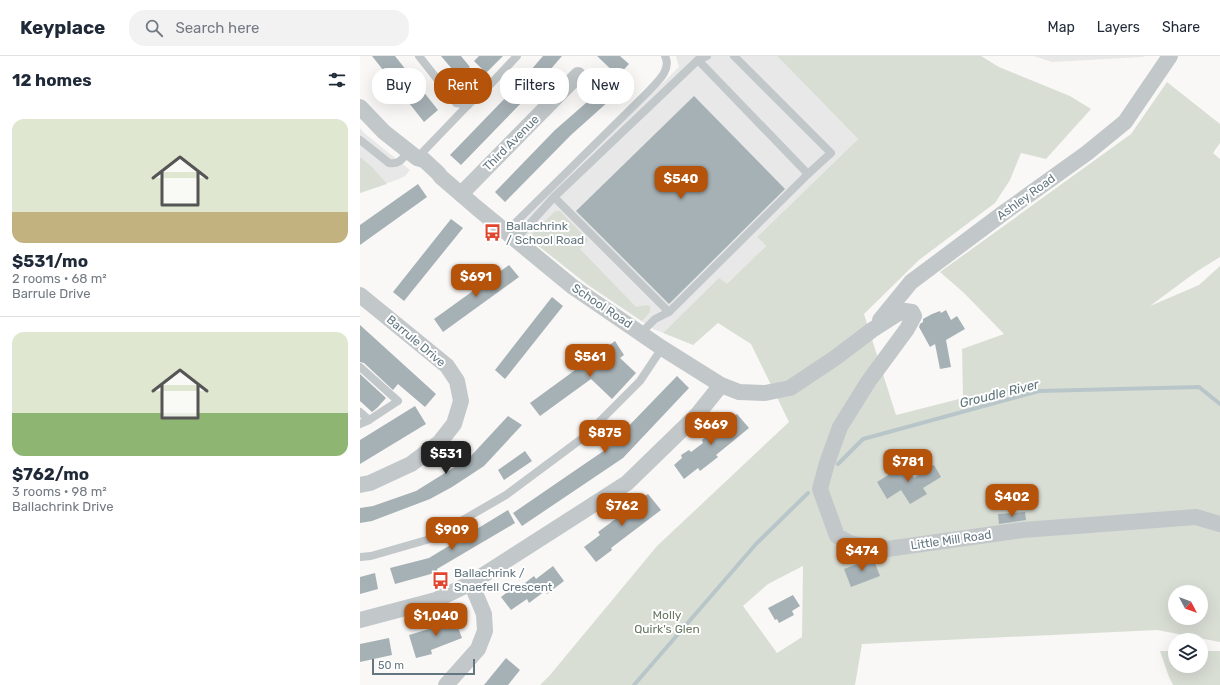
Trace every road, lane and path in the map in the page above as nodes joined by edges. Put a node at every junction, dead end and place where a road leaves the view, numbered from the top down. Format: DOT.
graph roads {
  1 [pos="420,56"];
  2 [pos="517,56"];
  3 [pos="665,56"];
  4 [pos="707,56"];
  5 [pos="734,56"];
  6 [pos="1170,56"];
  7 [pos="698,60"];
  8 [pos="577,76"];
  9 [pos="468,105"];
  10 [pos="360,107"];
  11 [pos="360,140"];
  12 [pos="413,154"];
  13 [pos="808,174"];
  14 [pos="461,194"];
  15 [pos="554,198"];
  16 [pos="511,236"];
  17 [pos="360,295"];
  18 [pos="669,312"];
  19 [pos="872,330"];
  20 [pos="641,333"];
  21 [pos="662,348"];
  22 [pos="360,367"];
  23 [pos="721,385"];
  24 [pos="360,412"];
  25 [pos="369,420"];
  26 [pos="360,424"];
  27 [pos="360,485"];
  28 [pos="1220,524"];
  29 [pos="360,557"];
  30 [pos="471,584"];
  31 [pos="360,620"];
  32 [pos="446,685"];
  1 -- 9 [label="lane"];
  2 -- 9 [label="lane"];
  3 -- 16 [label="lane"];
  4 -- 7 [label="lane"];
  5 -- 13 [label="lane"];
  6 -- 19 [label="street, Ashley Road"];
  7 -- 13 [label="lane"];
  7 -- 15 [label="lane"];
  8 -- 14 [label="street, Third Avenue"];
  9 -- 12 [label="lane"];
  10 -- 12 [label="street, School Road"];
  11 -- 12 [label="lane"];
  12 -- 14 [label="street, School Road"];
  13 -- 18 [label="lane"];
  14 -- 16 [label="street, School Road"];
  15 -- 16 [label="lane"];
  15 -- 18 [label="lane"];
  16 -- 20 [label="street, School Road"];
  17 -- 27 [label="street, Barrule Drive"];
  18 -- 20 [label="lane"];
  19 -- 23 [label="street, School Road"];
  19 -- 28 [label="street, Little Mill Road"];
  20 -- 21 [label="street, School Road"];
  21 -- 23 [label="street, School Road"];
  21 -- 29 [label="lane"];
  22 -- 25 [label="lane"];
  23 -- 30 [label="street"];
  24 -- 25 [label="lane"];
  25 -- 26 [label="lane"];
  30 -- 31 [label="street"];
  30 -- 32 [label="street"];
}
